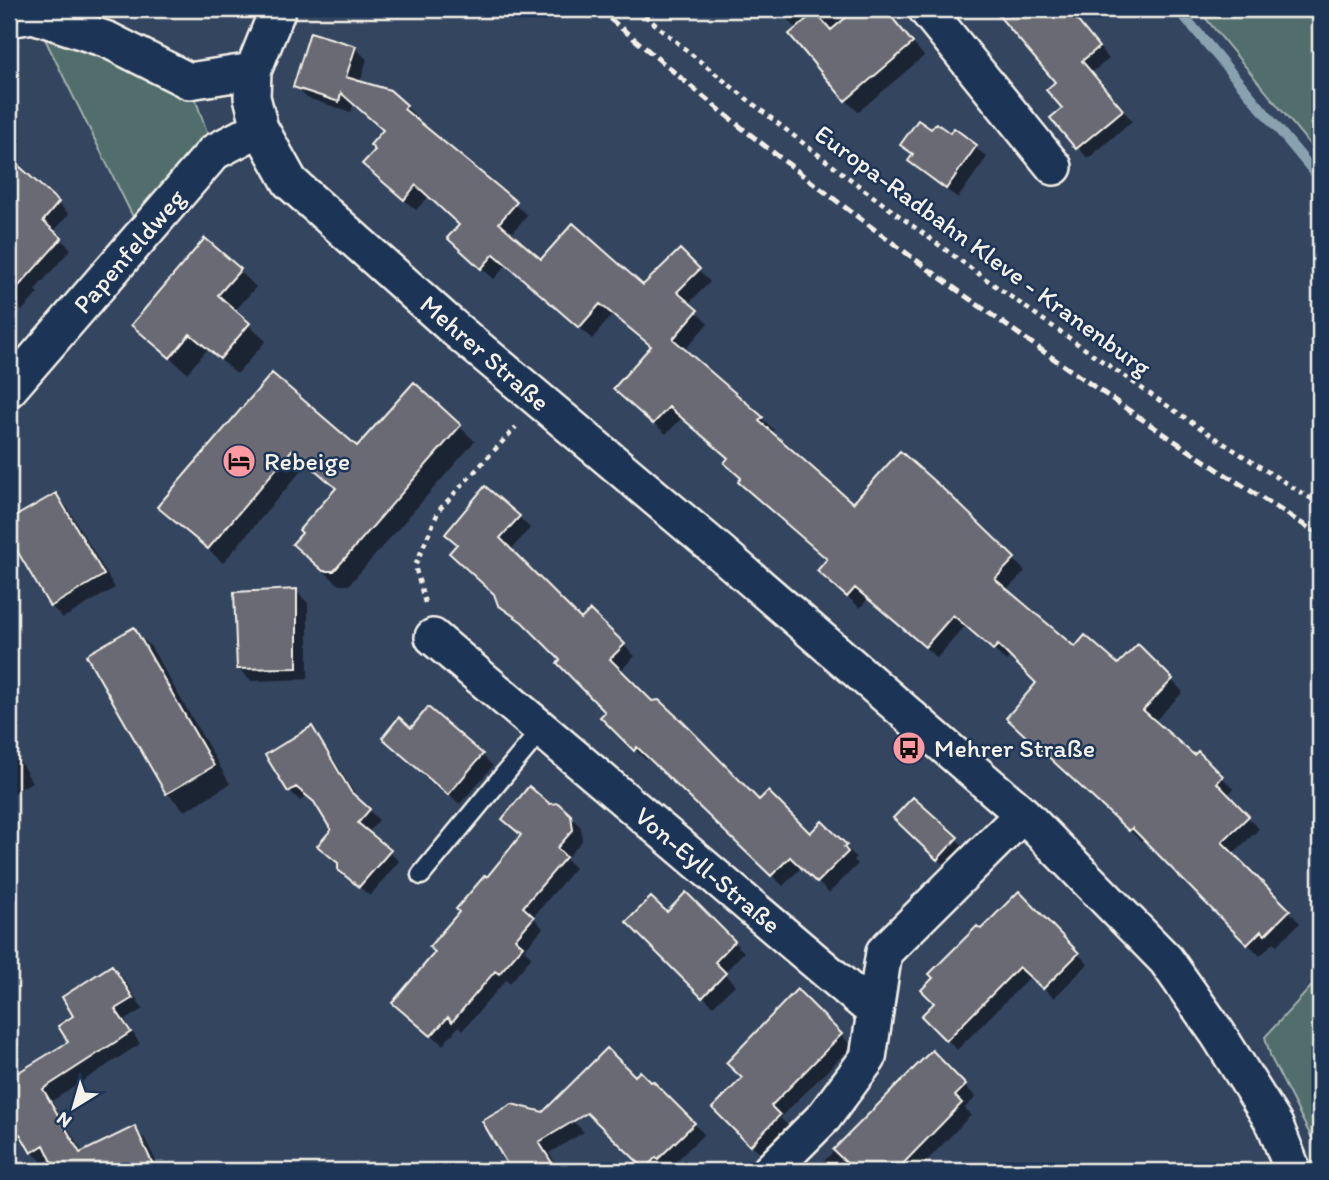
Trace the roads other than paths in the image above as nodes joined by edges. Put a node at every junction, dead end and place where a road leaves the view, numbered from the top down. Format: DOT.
graph roads {
  1 [pos="278,9"];
  2 [pos="926,9"];
  3 [pos="9,19"];
  4 [pos="253,71"];
  5 [pos="260,128"];
  6 [pos="1054,167"];
  7 [pos="9,389"];
  8 [pos="433,637"];
  9 [pos="542,729"];
  10 [pos="1023,814"];
  11 [pos="421,875"];
  12 [pos="875,1012"];
  13 [pos="770,1171"];
  14 [pos="1293,1171"];
  1 -- 4 [label="street, Mehrer Straße"];
  2 -- 6 [label="street"];
  3 -- 4 [label="street"];
  4 -- 5 [label="street, Mehrer Straße"];
  5 -- 7 [label="street, Papenfeldweg"];
  5 -- 10 [label="street, Mehrer Straße"];
  8 -- 9 [label="street, Von-Eyll-Straße"];
  9 -- 11 [label="lane"];
  9 -- 12 [label="street, Von-Eyll-Straße"];
  10 -- 12 [label="street"];
  10 -- 14 [label="street, Mehrer Straße"];
  12 -- 13 [label="street"];
}
